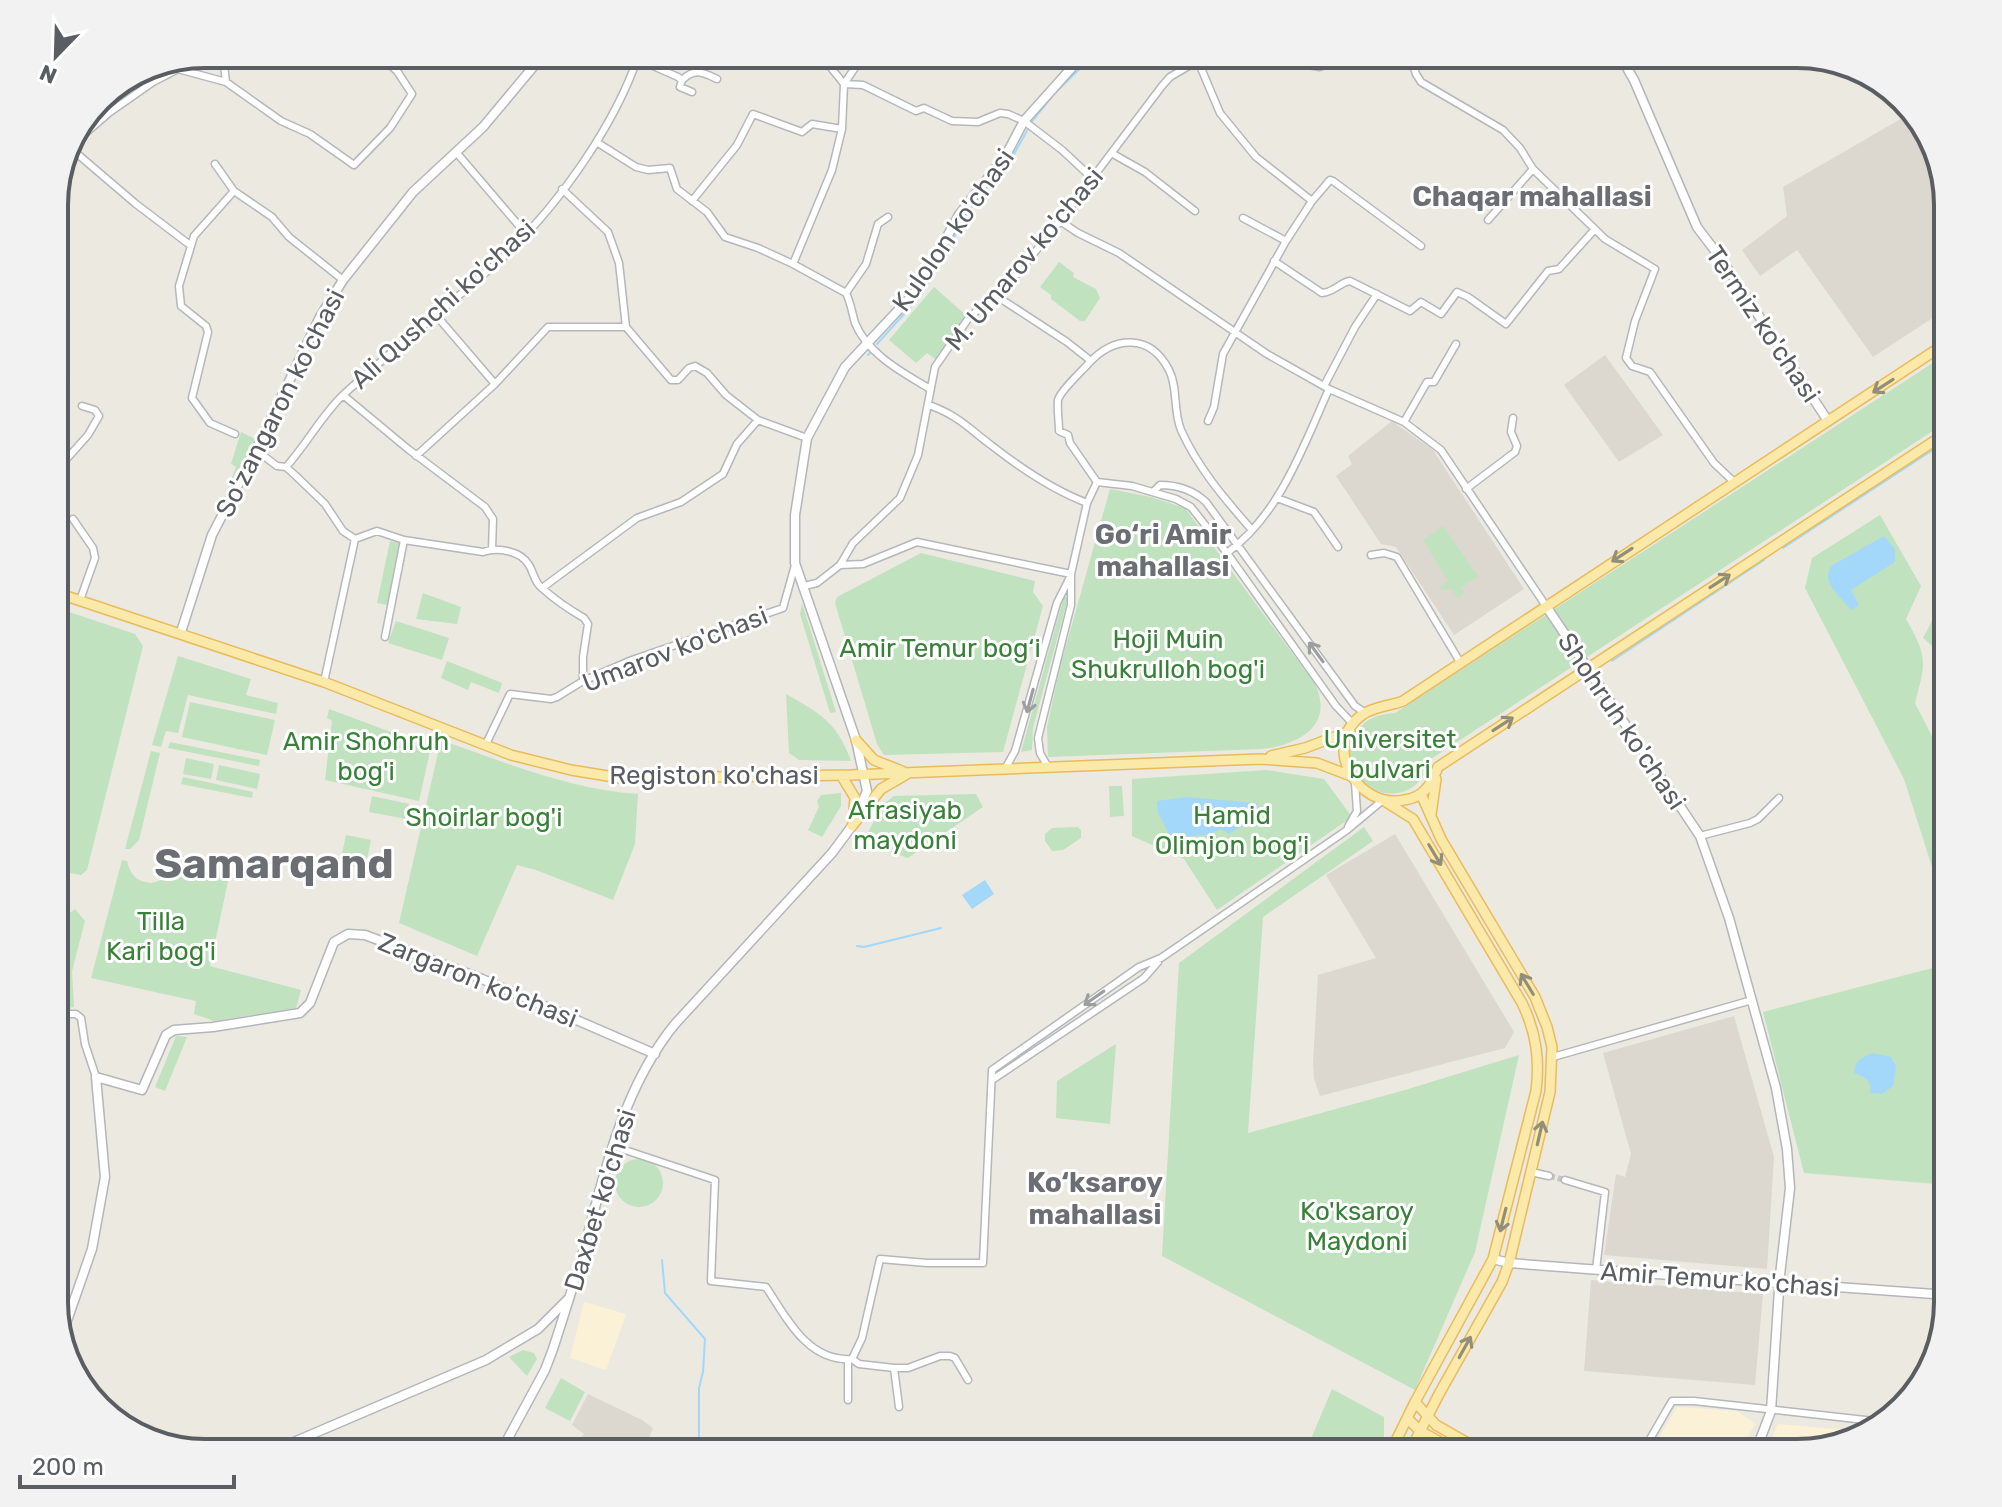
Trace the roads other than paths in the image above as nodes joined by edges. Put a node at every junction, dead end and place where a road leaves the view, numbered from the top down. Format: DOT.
graph roads {
  1 [pos="224,68"];
  2 [pos="394,68"];
  3 [pos="533,68"];
  4 [pos="634,68"];
  5 [pos="660,68"];
  6 [pos="831,68"];
  7 [pos="855,68"];
  8 [pos="1073,68"];
  9 [pos="1186,68"];
  10 [pos="1201,68"];
  11 [pos="1414,68"];
  12 [pos="1627,68"];
  13 [pos="183,70"];
  14 [pos="171,73"];
  15 [pos="717,79"];
  16 [pos="682,80"];
  17 [pos="226,82"];
  18 [pos="844,84"];
  19 [pos="692,92"];
  20 [pos="1028,124"];
  21 [pos="93,126"];
  22 [pos="842,129"];
  23 [pos="598,143"];
  24 [pos="456,152"];
  25 [pos="1113,154"];
  26 [pos="78,155"];
  27 [pos="215,164"];
  28 [pos="1533,169"];
  29 [pos="1093,179"];
  30 [pos="562,189"];
  31 [pos="234,191"];
  32 [pos="692,201"];
  33 [pos="1312,201"];
  34 [pos="1195,211"];
  35 [pos="888,217"];
  36 [pos="1243,218"];
  37 [pos="1488,220"];
  38 [pos="1060,221"];
  39 [pos="1595,229"];
  40 [pos="526,234"];
  41 [pos="1286,241"];
  42 [pos="190,245"];
  43 [pos="1421,246"];
  44 [pos="1274,261"];
  45 [pos="793,264"];
  46 [pos="343,280"];
  47 [pos="846,293"];
  48 [pos="1377,294"];
  49 [pos="995,295"];
  50 [pos="435,314"];
  51 [pos="626,327"];
  52 [pos="1236,332"];
  53 [pos="867,341"];
  54 [pos="1456,344"];
  55 [pos="1934,351"];
  56 [pos="1091,361"];
  57 [pos="495,384"];
  58 [pos="1327,388"];
  59 [pos="930,389"];
  60 [pos="343,395"];
  61 [pos="929,405"];
  62 [pos="82,406"];
  63 [pos="1513,418"];
  64 [pos="758,420"];
  65 [pos="1208,421"];
  66 [pos="1828,421"];
  67 [pos="1404,422"];
  68 [pos="235,434"];
  69 [pos="807,438"];
  70 [pos="1934,441"];
  71 [pos="256,450"];
  72 [pos="416,456"];
  73 [pos="68,457"];
  74 [pos="286,467"];
  75 [pos="1097,482"];
  76 [pos="1734,482"];
  77 [pos="1466,489"];
  78 [pos="1153,492"];
  79 [pos="1277,498"];
  80 [pos="1087,503"];
  81 [pos="73,519"];
  82 [pos="1251,529"];
  83 [pos="355,539"];
  84 [pos="404,540"];
  85 [pos="1239,544"];
  86 [pos="1338,547"];
  87 [pos="492,549"];
  88 [pos="1227,553"];
  89 [pos="1371,555"];
  90 [pos="795,563"];
  91 [pos="840,565"];
  92 [pos="1071,574"];
  93 [pos="804,586"];
  94 [pos="542,588"];
  95 [pos="68,596"];
  96 [pos="80,600"];
  97 [pos="1546,606"];
  98 [pos="181,632"];
  99 [pos="385,637"];
  100 [pos="1460,662"];
  101 [pos="1587,669"];
  102 [pos="583,681"];
  103 [pos="324,682"];
  104 [pos="1364,712"];
  105 [pos="1351,728"];
  106 [pos="856,740"];
  107 [pos="486,744"];
  108 [pos="1260,759"];
  109 [pos="1048,767"];
  110 [pos="1438,767"];
  111 [pos="1005,769"];
  112 [pos="909,773"];
  113 [pos="841,775"];
  114 [pos="865,775"];
  115 [pos="1353,780"];
  116 [pos="1421,794"];
  117 [pos="1779,798"];
  118 [pos="1383,800"];
  119 [pos="1431,820"];
  120 [pos="852,826"];
  121 [pos="1347,830"];
  122 [pos="1700,836"];
  123 [pos="1161,958"];
  124 [pos="1752,1000"];
  125 [pos="68,1014"];
  126 [pos="655,1054"];
  127 [pos="1553,1057"];
  128 [pos="96,1077"];
  129 [pos="992,1080"];
  130 [pos="613,1146"];
  131 [pos="1531,1172"];
  132 [pos="1549,1176"];
  133 [pos="1565,1180"];
  134 [pos="1493,1259"];
  135 [pos="1509,1263"];
  136 [pos="1596,1270"];
  137 [pos="1779,1284"];
  138 [pos="1934,1294"];
  139 [pos="571,1295"];
  140 [pos="69,1317"];
  141 [pos="850,1360"];
  142 [pos="894,1368"];
  143 [pos="968,1380"];
  144 [pos="848,1400"];
  145 [pos="1415,1402"];
  146 [pos="899,1407"];
  147 [pos="1771,1411"];
  148 [pos="1428,1416"];
  149 [pos="1407,1418"];
  150 [pos="1866,1420"];
  151 [pos="1420,1431"];
  152 [pos="300,1439"];
  153 [pos="508,1439"];
  154 [pos="1397,1439"];
  155 [pos="1416,1439"];
  156 [pos="1435,1439"];
  157 [pos="1459,1439"];
  158 [pos="1650,1439"];
  159 [pos="1760,1439"];
  1 -- 17 [label="street"];
  2 -- 17 [label="street"];
  3 -- 24 [label="main road, So'zangaron ko'chasi"];
  4 -- 23 [label="street, Ali Qushchi ko'chasi"];
  5 -- 16 [label="street"];
  6 -- 18 [label="street"];
  7 -- 18 [label="street"];
  8 -- 20 [label="main road, Kulolon ko'chasi"];
  9 -- 25 [label="street, M. Umarov ko'chasi"];
  10 -- 33 [label="street"];
  11 -- 28 [label="street"];
  12 -- 66 [label="main road, Termiz ko'chasi"];
  13 -- 17 [label="street"];
  14 -- 21 [label="street"];
  15 -- 16 [label="street"];
  16 -- 19 [label="street"];
  18 -- 20 [label="street"];
  18 -- 22 [label="street"];
  20 -- 29 [label="street"];
  20 -- 53 [label="main road, Kulolon ko'chasi"];
  22 -- 32 [label="street"];
  22 -- 45 [label="street"];
  23 -- 30 [label="street, Ali Qushchi ko'chasi"];
  23 -- 32 [label="street"];
  24 -- 40 [label="street"];
  24 -- 46 [label="main road, So'zangaron ko'chasi"];
  25 -- 29 [label="street, M. Umarov ko'chasi"];
  25 -- 34 [label="street"];
  26 -- 42 [label="street"];
  27 -- 31 [label="street"];
  28 -- 37 [label="street"];
  28 -- 39 [label="street"];
  29 -- 38 [label="street, M. Umarov ko'chasi"];
  30 -- 40 [label="street, Ali Qushchi ko'chasi"];
  30 -- 51 [label="street"];
  31 -- 42 [label="street"];
  31 -- 46 [label="street"];
  32 -- 45 [label="street"];
  33 -- 41 [label="street"];
  33 -- 43 [label="street"];
  35 -- 47 [label="street"];
  36 -- 41 [label="street"];
  38 -- 49 [label="street, M. Umarov ko'chasi"];
  38 -- 52 [label="street, Shohruh ko'chasi"];
  39 -- 48 [label="street"];
  39 -- 76 [label="street"];
  40 -- 50 [label="street, Ali Qushchi ko'chasi"];
  41 -- 44 [label="street"];
  42 -- 68 [label="street"];
  44 -- 48 [label="street"];
  44 -- 52 [label="street"];
  45 -- 47 [label="street"];
  46 -- 71 [label="main road, So'zangaron ko'chasi"];
  47 -- 53 [label="street"];
  48 -- 58 [label="street"];
  49 -- 56 [label="street"];
  49 -- 59 [label="street, M. Umarov ko'chasi"];
  50 -- 57 [label="street"];
  50 -- 60 [label="street, Ali Qushchi ko'chasi"];
  51 -- 57 [label="street"];
  51 -- 64 [label="street"];
  52 -- 58 [label="street, Shohruh ko'chasi"];
  52 -- 65 [label="street"];
  53 -- 59 [label="street"];
  53 -- 69 [label="main road, Kulolon ko'chasi"];
  54 -- 67 [label="street"];
  55 -- 66 [label="main road, one-way"];
  56 -- 75 [label="street"];
  56 -- 82 [label="street"];
  57 -- 72 [label="street"];
  58 -- 67 [label="street, Shohruh ko'chasi"];
  58 -- 79 [label="street"];
  59 -- 61 [label="street, M. Umarov ko'chasi"];
  60 -- 72 [label="street"];
  60 -- 74 [label="street, Ali Qushchi ko'chasi"];
  61 -- 80 [label="street"];
  61 -- 91 [label="street, M. Umarov ko'chasi"];
  62 -- 73 [label="street"];
  63 -- 77 [label="street"];
  64 -- 69 [label="street"];
  64 -- 94 [label="street"];
  66 -- 76 [label="main road"];
  67 -- 77 [label="street, Shohruh ko'chasi"];
  69 -- 90 [label="main road, Kulolon ko'chasi"];
  101 -- 70 [label="main road, one-way"];
  71 -- 74 [label="street"];
  71 -- 98 [label="main road, So'zangaron ko'chasi"];
  72 -- 87 [label="street"];
  74 -- 83 [label="street"];
  75 -- 78 [label="street"];
  75 -- 80 [label="street"];
  76 -- 97 [label="main road, one-way"];
  77 -- 97 [label="street, Shohruh ko'chasi"];
  78 -- 85 [label="street"];
  78 -- 88 [label="street"];
  79 -- 82 [label="street"];
  79 -- 86 [label="street"];
  80 -- 92 [label="street"];
  81 -- 96 [label="street"];
  82 -- 85 [label="street"];
  83 -- 84 [label="street"];
  83 -- 103 [label="street"];
  84 -- 87 [label="street"];
  84 -- 99 [label="street"];
  85 -- 88 [label="street"];
  104 -- 85 [label="street, one-way"];
  87 -- 94 [label="street"];
  88 -- 105 [label="street"];
  89 -- 100 [label="street"];
  90 -- 93 [label="main road, Kulolon ko'chasi"];
  90 -- 102 [label="street, Umarov ko'chasi"];
  91 -- 92 [label="street"];
  91 -- 93 [label="street, M. Umarov ko'chasi"];
  92 -- 109 [label="street"];
  92 -- 111 [label="street, one-way"];
  93 -- 106 [label="main road, Kulolon ko'chasi"];
  94 -- 102 [label="street"];
  95 -- 96 [label="main road, Registon ko'chasi"];
  96 -- 98 [label="main road, Registon ko'chasi"];
  97 -- 100 [label="main road"];
  97 -- 101 [label="main road, Shohruh ko'chasi"];
  98 -- 103 [label="main road, Registon ko'chasi"];
  100 -- 104 [label="main road"];
  110 -- 101 [label="main road, one-way"];
  101 -- 122 [label="main road, Shohruh ko'chasi"];
  102 -- 107 [label="street, Umarov ko'chasi"];
  103 -- 107 [label="main road, Registon ko'chasi"];
  104 -- 105 [label="main road"];
  105 -- 108 [label="main road, Registon ko'chasi"];
  105 -- 115 [label="main road"];
  106 -- 112 [label="main road"];
  106 -- 114 [label="main road, Kulolon ko'chasi"];
  107 -- 113 [label="main road, Registon ko'chasi"];
  108 -- 109 [label="main road, Registon ko'chasi"];
  108 -- 115 [label="main road, Registon ko'chasi"];
  109 -- 111 [label="main road, Registon ko'chasi"];
  110 -- 116 [label="main road"];
  110 -- 119 [label="main road"];
  111 -- 112 [label="main road, Registon ko'chasi"];
  112 -- 114 [label="main road, Registon ko'chasi"];
  112 -- 120 [label="main road"];
  113 -- 114 [label="main road, Registon ko'chasi"];
  113 -- 120 [label="main road"];
  114 -- 120 [label="main road, Daxbet ko'chasi"];
  115 -- 118 [label="main road, Registon ko'chasi"];
  115 -- 121 [label="street"];
  116 -- 118 [label="main road"];
  116 -- 119 [label="main road"];
  117 -- 122 [label="street"];
  118 -- 121 [label="street"];
  118 -- 134 [label="main road, Registon ko'chasi, one-way"];
  127 -- 119 [label="main road, one-way"];
  120 -- 126 [label="main road, Daxbet ko'chasi"];
  121 -- 123 [label="street"];
  122 -- 124 [label="main road, Shohruh ko'chasi"];
  123 -- 129 [label="street"];
  123 -- 129 [label="street, one-way"];
  124 -- 127 [label="street"];
  124 -- 137 [label="main road, Shohruh ko'chasi"];
  125 -- 128 [label="street"];
  126 -- 128 [label="main road, Zargaron ko'chasi"];
  126 -- 130 [label="main road, Daxbet ko'chasi"];
  131 -- 127 [label="main road, one-way"];
  128 -- 140 [label="main road"];
  129 -- 141 [label="street"];
  130 -- 139 [label="main road, Daxbet ko'chasi"];
  130 -- 141 [label="street"];
  131 -- 132 [label="street"];
  131 -- 135 [label="main road"];
  133 -- 136 [label="street"];
  134 -- 135 [label="main road, Amir Temur ko'chasi"];
  134 -- 145 [label="main road, Registon ko'chasi"];
  135 -- 136 [label="main road, Amir Temur ko'chasi"];
  148 -- 135 [label="main road, one-way"];
  136 -- 137 [label="main road, Amir Temur ko'chasi"];
  137 -- 138 [label="main road, Amir Temur ko'chasi"];
  137 -- 147 [label="main road, Shohruh ko'chasi"];
  139 -- 152 [label="main road"];
  139 -- 153 [label="main road, Daxbet ko'chasi"];
  141 -- 142 [label="street"];
  141 -- 144 [label="street"];
  142 -- 143 [label="street"];
  142 -- 146 [label="street"];
  145 -- 148 [label="main road"];
  145 -- 149 [label="main road, Registon ko'chasi"];
  147 -- 150 [label="street"];
  147 -- 158 [label="street"];
  147 -- 159 [label="main road, Shohruh ko'chasi"];
  148 -- 151 [label="main road"];
  148 -- 157 [label="main road"];
  149 -- 151 [label="main road"];
  149 -- 154 [label="main road, Registon ko'chasi"];
  151 -- 155 [label="main road"];
  151 -- 156 [label="main road"];
}
